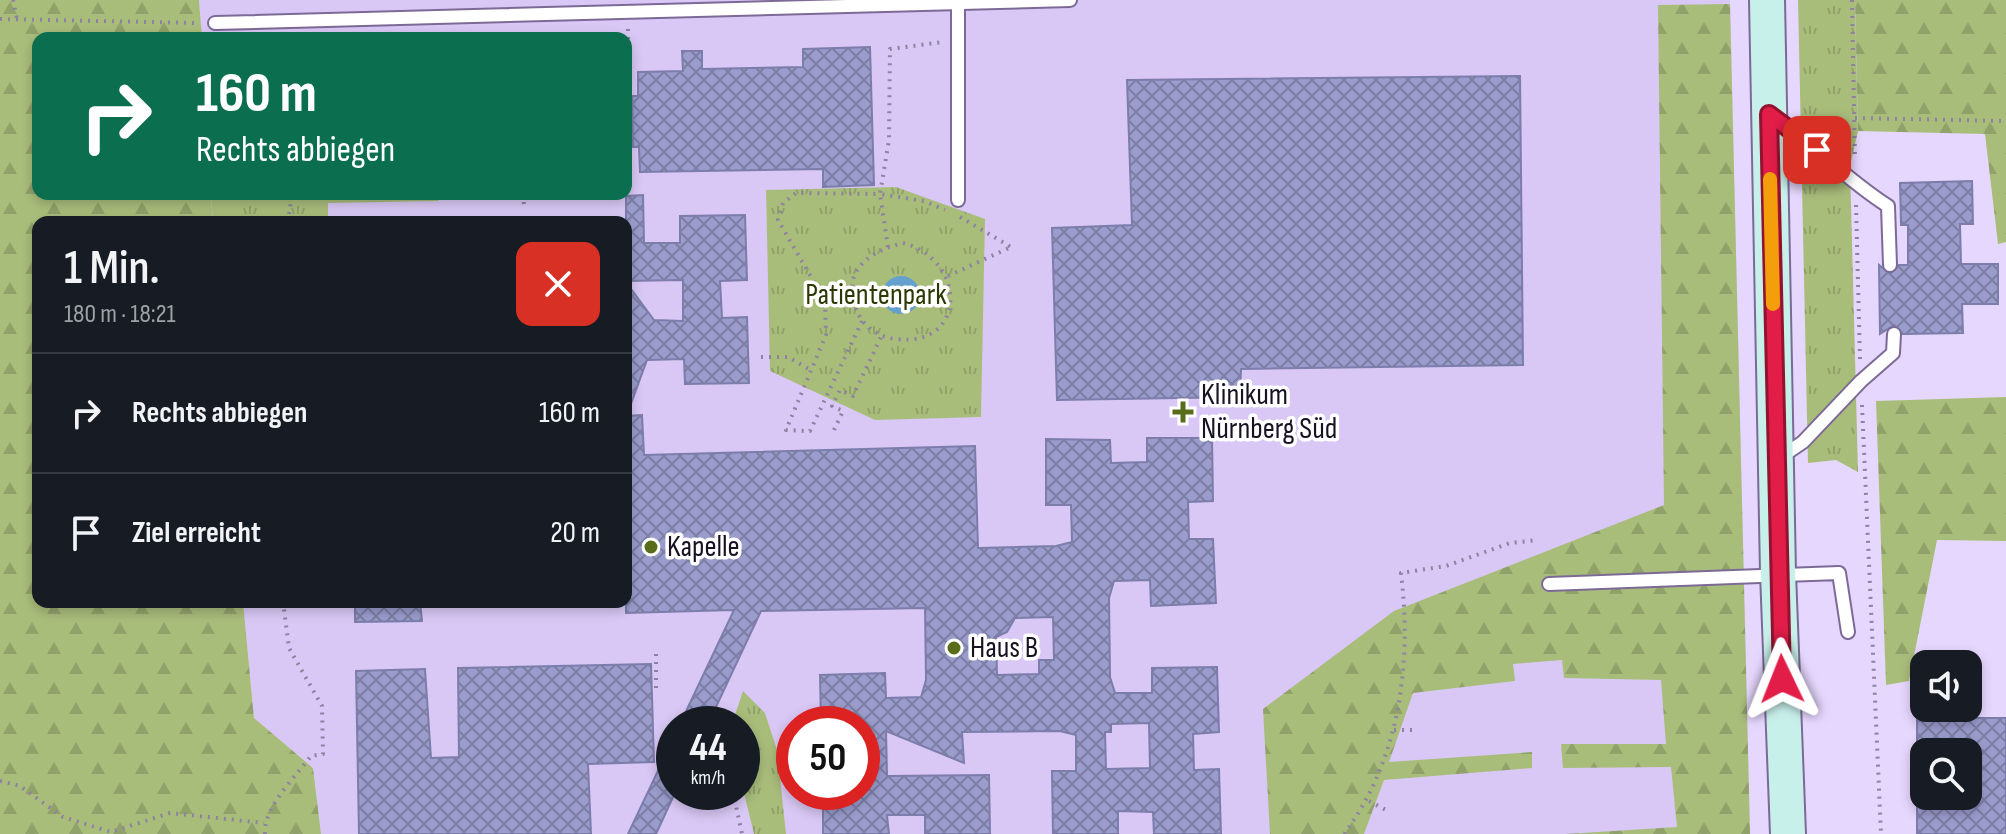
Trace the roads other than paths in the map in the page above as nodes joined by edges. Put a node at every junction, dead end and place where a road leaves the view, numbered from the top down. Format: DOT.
graph roads {
  1 [pos="1070,0"];
  2 [pos="1767,0"];
  3 [pos="958,3"];
  4 [pos="215,23"];
  5 [pos="1769,114"];
  6 [pos="958,200"];
  7 [pos="1890,265"];
  8 [pos="1894,334"];
  9 [pos="1778,458"];
  10 [pos="1778,573"];
  11 [pos="1549,584"];
  12 [pos="1848,632"];
  13 [pos="1788,834"];
  1 -- 3 [label="lane"];
  2 -- 5 [label="main road"];
  3 -- 4 [label="lane"];
  3 -- 6 [label="lane"];
  5 -- 7 [label="lane"];
  5 -- 9 [label="main road"];
  8 -- 9 [label="lane"];
  9 -- 10 [label="main road"];
  10 -- 11 [label="lane"];
  10 -- 12 [label="lane"];
  10 -- 13 [label="main road"];
}
